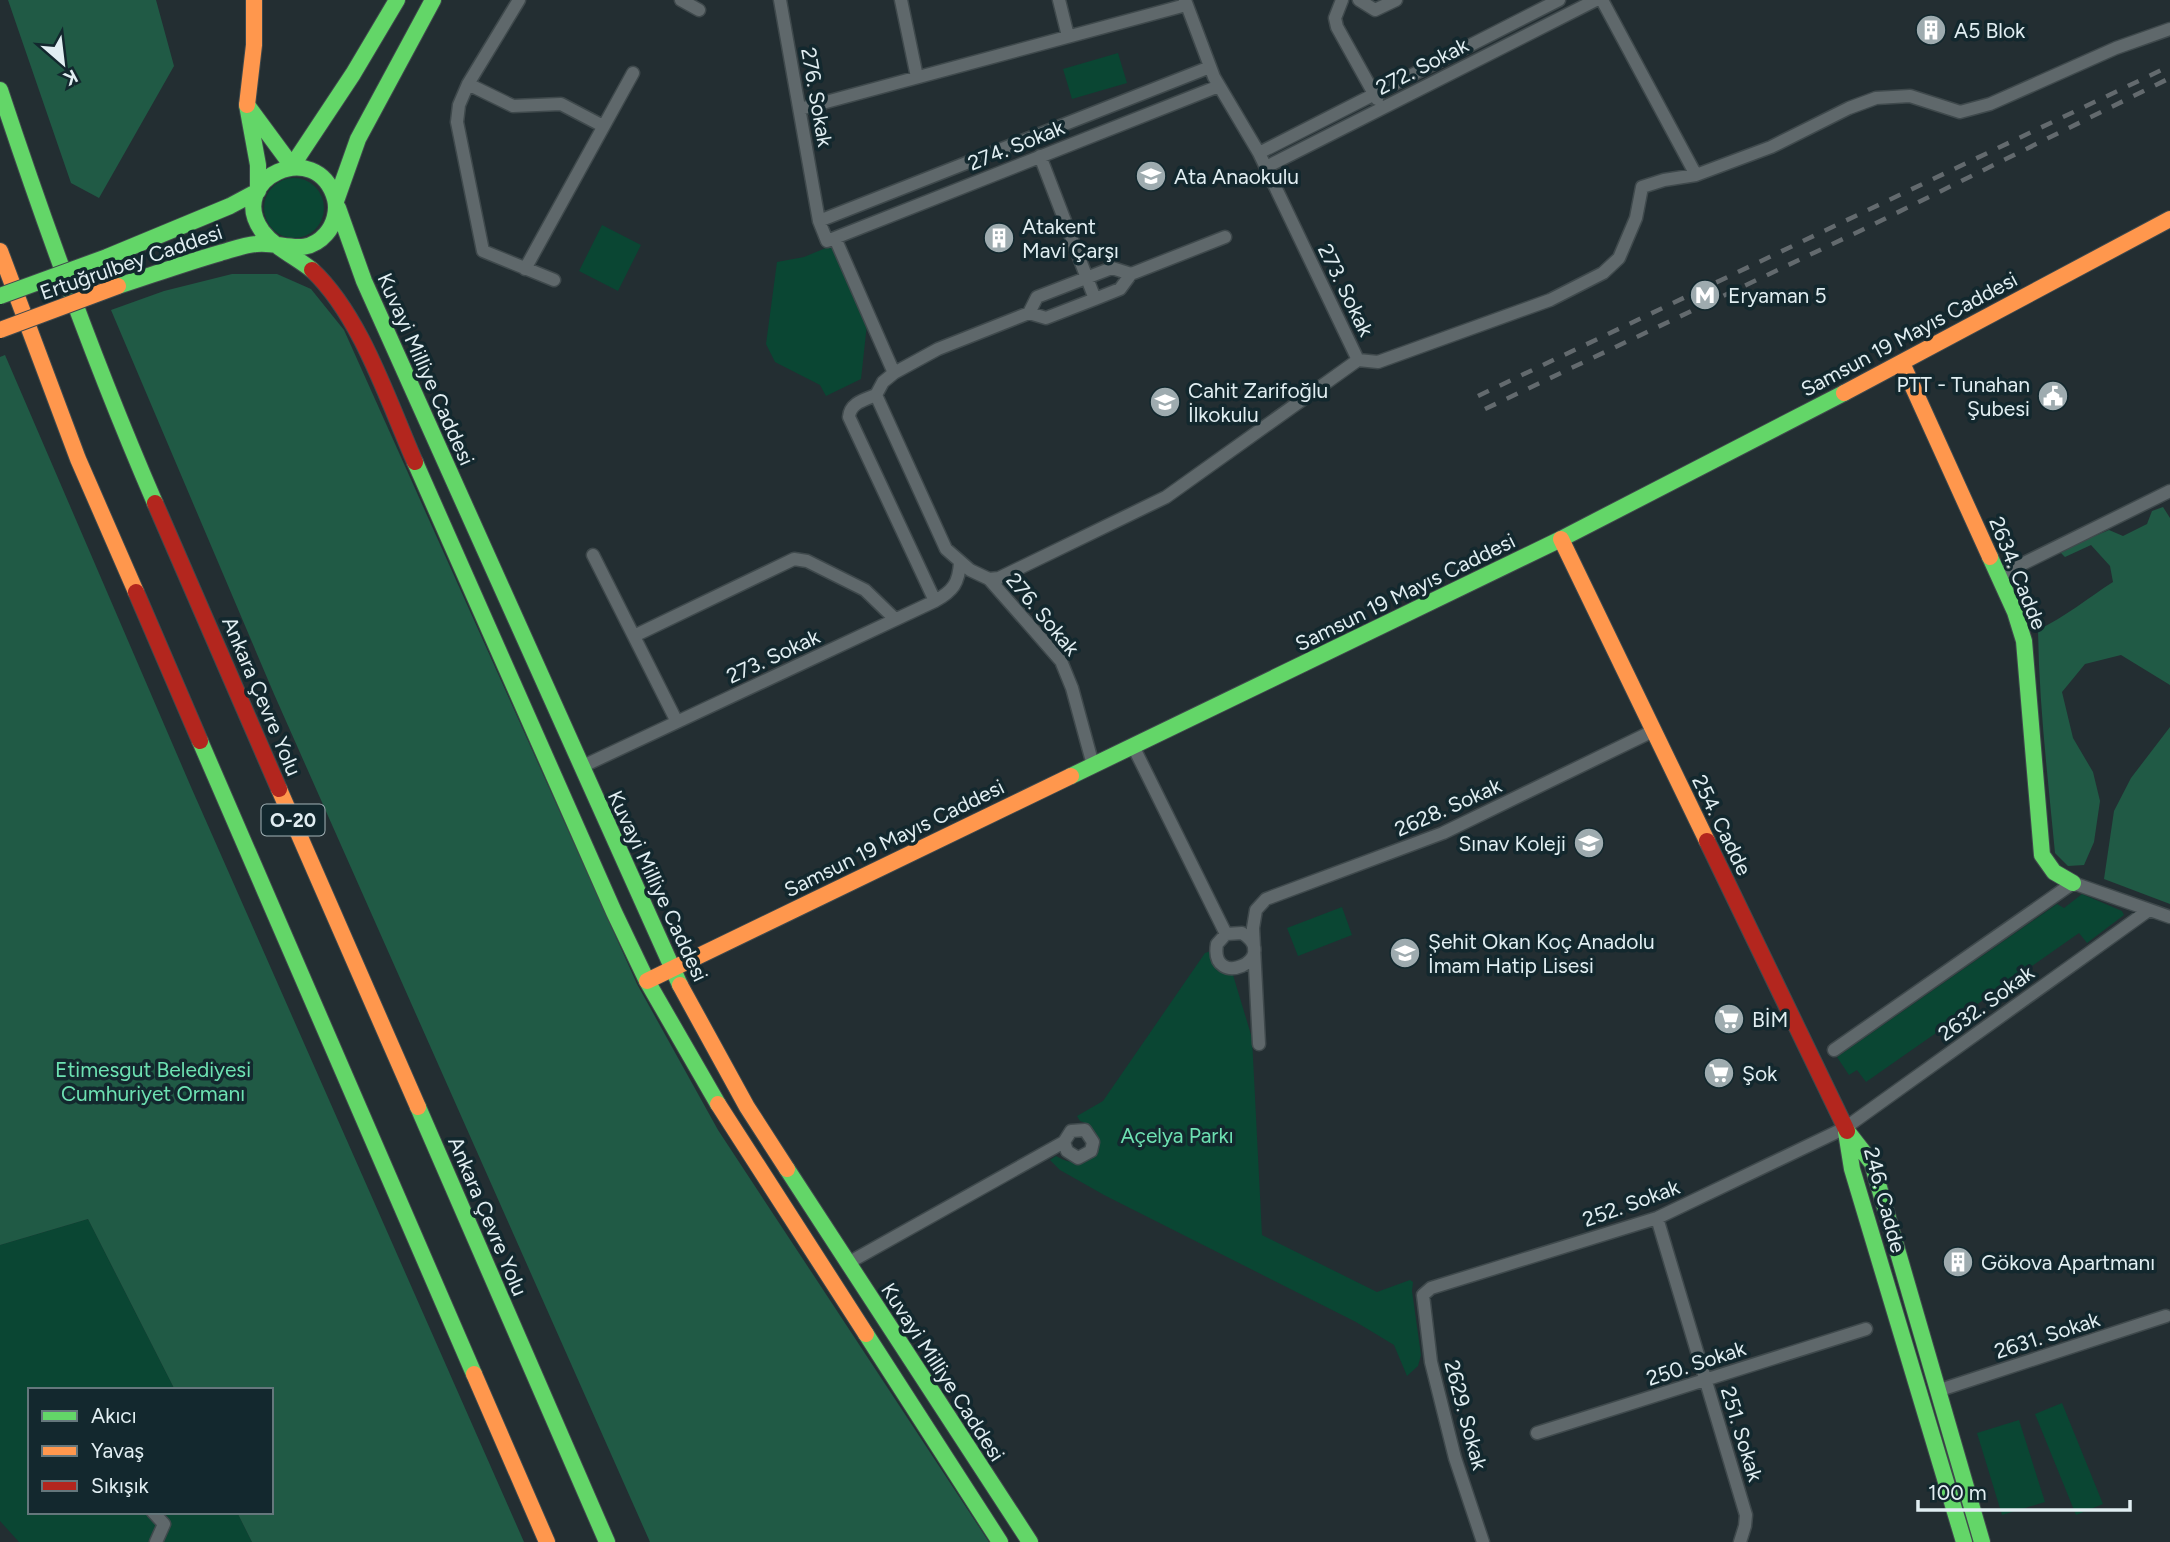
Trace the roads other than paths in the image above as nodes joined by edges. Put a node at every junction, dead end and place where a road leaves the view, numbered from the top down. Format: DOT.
graph roads {
  1 [pos="254,0"];
  2 [pos="397,0"];
  3 [pos="433,0"];
  4 [pos="519,0"];
  5 [pos="681,0"];
  6 [pos="780,0"];
  7 [pos="901,0"];
  8 [pos="1059,0"];
  9 [pos="1342,0"];
  10 [pos="1359,0"];
  11 [pos="1396,0"];
  12 [pos="1559,0"];
  13 [pos="1596,0"];
  14 [pos="1602,0"];
  15 [pos="1185,2"];
  16 [pos="699,10"];
  17 [pos="2170,29"];
  18 [pos="1068,36"];
  19 [pos="1210,67"];
  20 [pos="632,73"];
  21 [pos="917,77"];
  22 [pos="468,84"];
  23 [pos="1219,86"];
  24 [pos="0,90"];
  25 [pos="1374,94"];
  26 [pos="247,105"];
  27 [pos="800,108"];
  28 [pos="1382,108"];
  29 [pos="603,126"];
  30 [pos="1259,152"];
  31 [pos="1040,156"];
  32 [pos="292,166"];
  33 [pos="1266,167"];
  34 [pos="1696,175"];
  35 [pos="258,191"];
  36 [pos="336,201"];
  37 [pos="2170,219"];
  38 [pos="819,221"];
  39 [pos="1225,237"];
  40 [pos="831,239"];
  41 [pos="278,245"];
  42 [pos="0,251"];
  43 [pos="525,269"];
  44 [pos="1131,274"];
  45 [pos="1087,278"];
  46 [pos="554,280"];
  47 [pos="0,296"];
  48 [pos="1095,299"];
  49 [pos="1029,313"];
  50 [pos="0,330"];
  51 [pos="1358,360"];
  52 [pos="1902,363"];
  53 [pos="894,373"];
  54 [pos="876,395"];
  55 [pos="2170,491"];
  56 [pos="1561,539"];
  57 [pos="593,555"];
  58 [pos="960,562"];
  59 [pos="2000,575"];
  60 [pos="989,579"];
  61 [pos="935,601"];
  62 [pos="895,619"];
  63 [pos="634,636"];
  64 [pos="677,722"];
  65 [pos="1653,731"];
  66 [pos="1133,746"];
  67 [pos="1093,765"];
  68 [pos="581,767"];
  69 [pos="2073,883"];
  70 [pos="2149,910"];
  71 [pos="2170,917"];
  72 [pos="1226,934"];
  73 [pos="1254,953"];
  74 [pos="672,969"];
  75 [pos="648,981"];
  76 [pos="1259,1044"];
  77 [pos="1834,1050"];
  78 [pos="1845,1128"];
  79 [pos="1064,1142"];
  80 [pos="1657,1218"];
  81 [pos="848,1264"];
  82 [pos="1423,1295"];
  83 [pos="2166,1316"];
  84 [pos="1866,1329"];
  85 [pos="1705,1380"];
  86 [pos="1940,1390"];
  87 [pos="1537,1433"];
  88 [pos="155,1514"];
  89 [pos="156,1542"];
  90 [pos="547,1542"];
  91 [pos="607,1542"];
  92 [pos="1000,1542"];
  93 [pos="1030,1542"];
  94 [pos="1483,1542"];
  95 [pos="1740,1542"];
  96 [pos="1964,1542"];
  97 [pos="1982,1542"];
  1 -- 26 [label="main road"];
  2 -- 32 [label="main road, Ertuğrulbey Caddesi"];
  3 -- 36 [label="main road, Ertuğrulbey Caddesi"];
  4 -- 22 [label="street"];
  5 -- 16 [label="street"];
  6 -- 27 [label="street, 276. Sokak"];
  7 -- 21 [label="street"];
  8 -- 18 [label="street"];
  9 -- 25 [label="street"];
  10 -- 11 [label="street"];
  12 -- 25 [label="street, 272. Sokak"];
  13 -- 28 [label="street, 272. Sokak"];
  14 -- 34 [label="street"];
  15 -- 18 [label="street"];
  15 -- 19 [label="street, 273. Sokak"];
  17 -- 34 [label="street"];
  18 -- 21 [label="street"];
  19 -- 23 [label="street, 273. Sokak"];
  19 -- 38 [label="street, 274. Sokak"];
  20 -- 29 [label="street"];
  21 -- 27 [label="street"];
  22 -- 29 [label="street"];
  22 -- 43 [label="street"];
  23 -- 30 [label="street, 273. Sokak"];
  23 -- 31 [label="street, 274. Sokak"];
  24 -- 91 [label="main road, Ankara Çevre Yolu / O-20"];
  25 -- 28 [label="street"];
  25 -- 30 [label="street, 272. Sokak"];
  26 -- 32 [label="main road"];
  26 -- 35 [label="main road"];
  27 -- 38 [label="street, 276. Sokak"];
  28 -- 33 [label="street, 272. Sokak"];
  29 -- 43 [label="street"];
  30 -- 33 [label="street, 273. Sokak"];
  31 -- 40 [label="street, 274. Sokak"];
  31 -- 45 [label="street"];
  32 -- 35 [label="main road, Ertuğrulbey Caddesi"];
  32 -- 36 [label="main road"];
  33 -- 51 [label="street, 273. Sokak"];
  34 -- 51 [label="street"];
  35 -- 41 [label="main road"];
  35 -- 47 [label="main road, Ertuğrulbey Caddesi, bridge"];
  36 -- 41 [label="main road, Ertuğrulbey Caddesi"];
  36 -- 68 [label="main road, Kuvayi Milliye Caddesi"];
  37 -- 52 [label="main road, Samsun 19 Mayıs Caddesi"];
  38 -- 40 [label="street, 276. Sokak"];
  39 -- 44 [label="street"];
  40 -- 53 [label="street, 276. Sokak"];
  41 -- 50 [label="main road, Ertuğrulbey Caddesi, bridge"];
  41 -- 75 [label="main road, Kuvayi Milliye Caddesi"];
  42 -- 90 [label="main road, O-20"];
  43 -- 46 [label="street"];
  44 -- 45 [label="street"];
  44 -- 48 [label="street"];
  45 -- 48 [label="street"];
  45 -- 49 [label="street"];
  48 -- 49 [label="street"];
  49 -- 53 [label="street"];
  51 -- 60 [label="street, 273. Sokak"];
  52 -- 56 [label="main road, Samsun 19 Mayıs Caddesi"];
  52 -- 59 [label="main road, 2634. Cadde"];
  53 -- 54 [label="street"];
  54 -- 58 [label="street, 276. Sokak"];
  54 -- 61 [label="street"];
  55 -- 59 [label="street"];
  56 -- 65 [label="main road, 254. Cadde"];
  56 -- 66 [label="main road, Samsun 19 Mayıs Caddesi"];
  57 -- 63 [label="street"];
  58 -- 60 [label="street, 276. Sokak"];
  58 -- 61 [label="street, 273. Sokak"];
  59 -- 69 [label="main road, 2634. Cadde"];
  60 -- 67 [label="street, 276. Sokak"];
  61 -- 62 [label="street, 273. Sokak"];
  62 -- 63 [label="street"];
  62 -- 64 [label="street, 273. Sokak"];
  63 -- 64 [label="street"];
  64 -- 68 [label="street, 273. Sokak"];
  65 -- 73 [label="street, 2628. Sokak"];
  65 -- 78 [label="main road, 254. Cadde"];
  66 -- 67 [label="main road, Samsun 19 Mayıs Caddesi"];
  66 -- 72 [label="street"];
  67 -- 74 [label="main road, Samsun 19 Mayıs Caddesi"];
  68 -- 74 [label="main road, Kuvayi Milliye Caddesi"];
  69 -- 70 [label="street"];
  69 -- 77 [label="street"];
  70 -- 71 [label="street"];
  70 -- 78 [label="street, 2632. Sokak"];
  72 -- 73 [label="street"];
  72 -- 73 [label="street"];
  73 -- 76 [label="street"];
  74 -- 75 [label="main road, Samsun 19 Mayıs Caddesi"];
  74 -- 81 [label="main road, Kuvayi Milliye Caddesi"];
  75 -- 92 [label="main road, Kuvayi Milliye Caddesi"];
  78 -- 80 [label="street, 252. Sokak"];
  78 -- 86 [label="main road, 246. Cadde"];
  78 -- 96 [label="main road, 246. Cadde"];
  79 -- 81 [label="street"];
  80 -- 82 [label="street, 252. Sokak"];
  80 -- 85 [label="street, 251. Sokak"];
  81 -- 93 [label="main road, Kuvayi Milliye Caddesi"];
  82 -- 94 [label="street, 2629. Sokak"];
  83 -- 86 [label="street, 2631. Sokak"];
  84 -- 85 [label="street, 250. Sokak"];
  85 -- 87 [label="street, 250. Sokak"];
  85 -- 95 [label="street, 251. Sokak"];
  86 -- 97 [label="main road, 246. Cadde"];
  88 -- 89 [label="street"];
}
